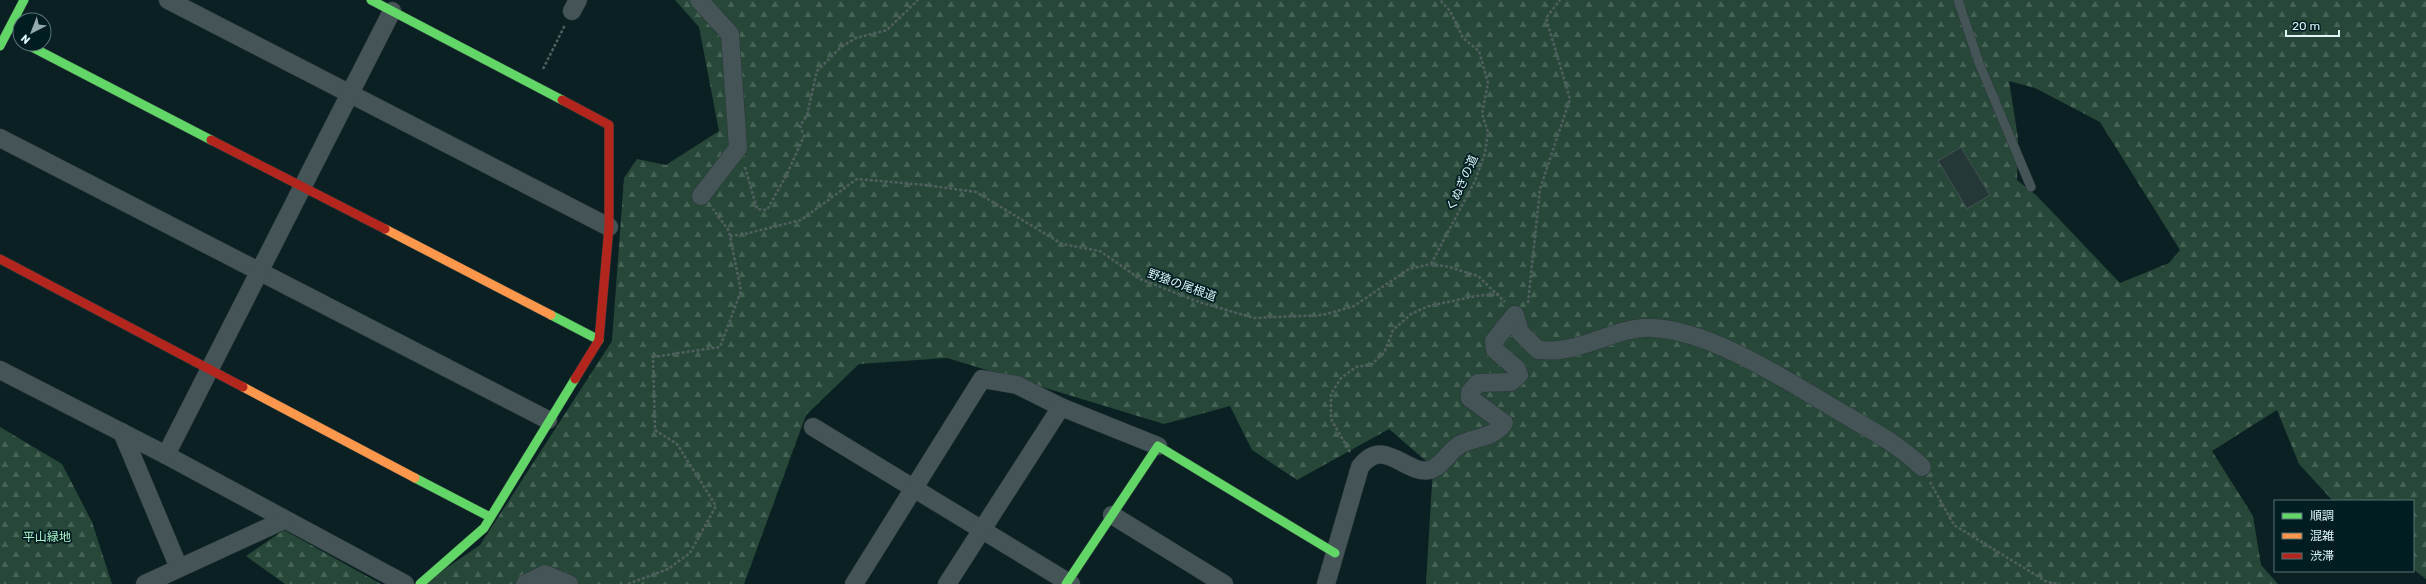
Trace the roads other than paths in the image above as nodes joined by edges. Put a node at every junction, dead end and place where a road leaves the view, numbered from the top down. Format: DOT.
graph roads {
  1 [pos="24,0"];
  2 [pos="168,0"];
  3 [pos="372,0"];
  4 [pos="699,0"];
  5 [pos="1958,0"];
  6 [pos="392,11"];
  7 [pos="7,38"];
  8 [pos="41,52"];
  9 [pos="350,94"];
  10 [pos="0,138"];
  11 [pos="302,187"];
  12 [pos="2031,187"];
  13 [pos="701,196"];
  14 [pos="609,227"];
  15 [pos="0,259"];
  16 [pos="259,271"];
  17 [pos="599,340"];
  18 [pos="209,369"];
  19 [pos="0,370"];
  20 [pos="1061,407"];
  21 [pos="548,420"];
  22 [pos="813,427"];
  23 [pos="122,432"];
  24 [pos="1158,446"];
  25 [pos="166,455"];
  26 [pos="1922,467"];
  27 [pos="914,489"];
  28 [pos="1112,515"];
  29 [pos="490,517"];
  30 [pos="284,520"];
  31 [pos="981,529"];
  32 [pos="1335,552"];
  33 [pos="179,568"];
  34 [pos="1068,583"];
  35 [pos="145,584"];
  36 [pos="405,584"];
  37 [pos="420,584"];
  38 [pos="524,584"];
  39 [pos="569,584"];
  40 [pos="854,584"];
  41 [pos="947,584"];
  42 [pos="1224,584"];
  43 [pos="1326,584"];
  1 -- 7 [label="street"];
  2 -- 9 [label="street"];
  3 -- 6 [label="street"];
  4 -- 13 [label="street"];
  5 -- 12 [label="lane"];
  6 -- 9 [label="street"];
  6 -- 14 [label="street"];
  8 -- 11 [label="street"];
  9 -- 11 [label="street"];
  9 -- 14 [label="street"];
  10 -- 16 [label="street"];
  11 -- 16 [label="street"];
  11 -- 17 [label="street"];
  14 -- 17 [label="street"];
  15 -- 18 [label="street"];
  16 -- 18 [label="street"];
  16 -- 21 [label="street"];
  17 -- 21 [label="street"];
  18 -- 25 [label="street"];
  18 -- 29 [label="street"];
  19 -- 23 [label="street"];
  20 -- 24 [label="street"];
  20 -- 27 [label="street"];
  20 -- 31 [label="street"];
  21 -- 29 [label="street"];
  22 -- 27 [label="street"];
  23 -- 25 [label="street"];
  23 -- 33 [label="street"];
  24 -- 28 [label="street"];
  24 -- 32 [label="street"];
  25 -- 30 [label="street"];
  26 -- 32 [label="street"];
  27 -- 31 [label="street"];
  27 -- 40 [label="street"];
  28 -- 34 [label="street"];
  28 -- 42 [label="street"];
  29 -- 37 [label="street"];
  30 -- 33 [label="street"];
  30 -- 36 [label="street"];
  31 -- 34 [label="street"];
  31 -- 41 [label="street"];
  32 -- 43 [label="street"];
  33 -- 35 [label="street"];
  38 -- 39 [label="street"];
}
